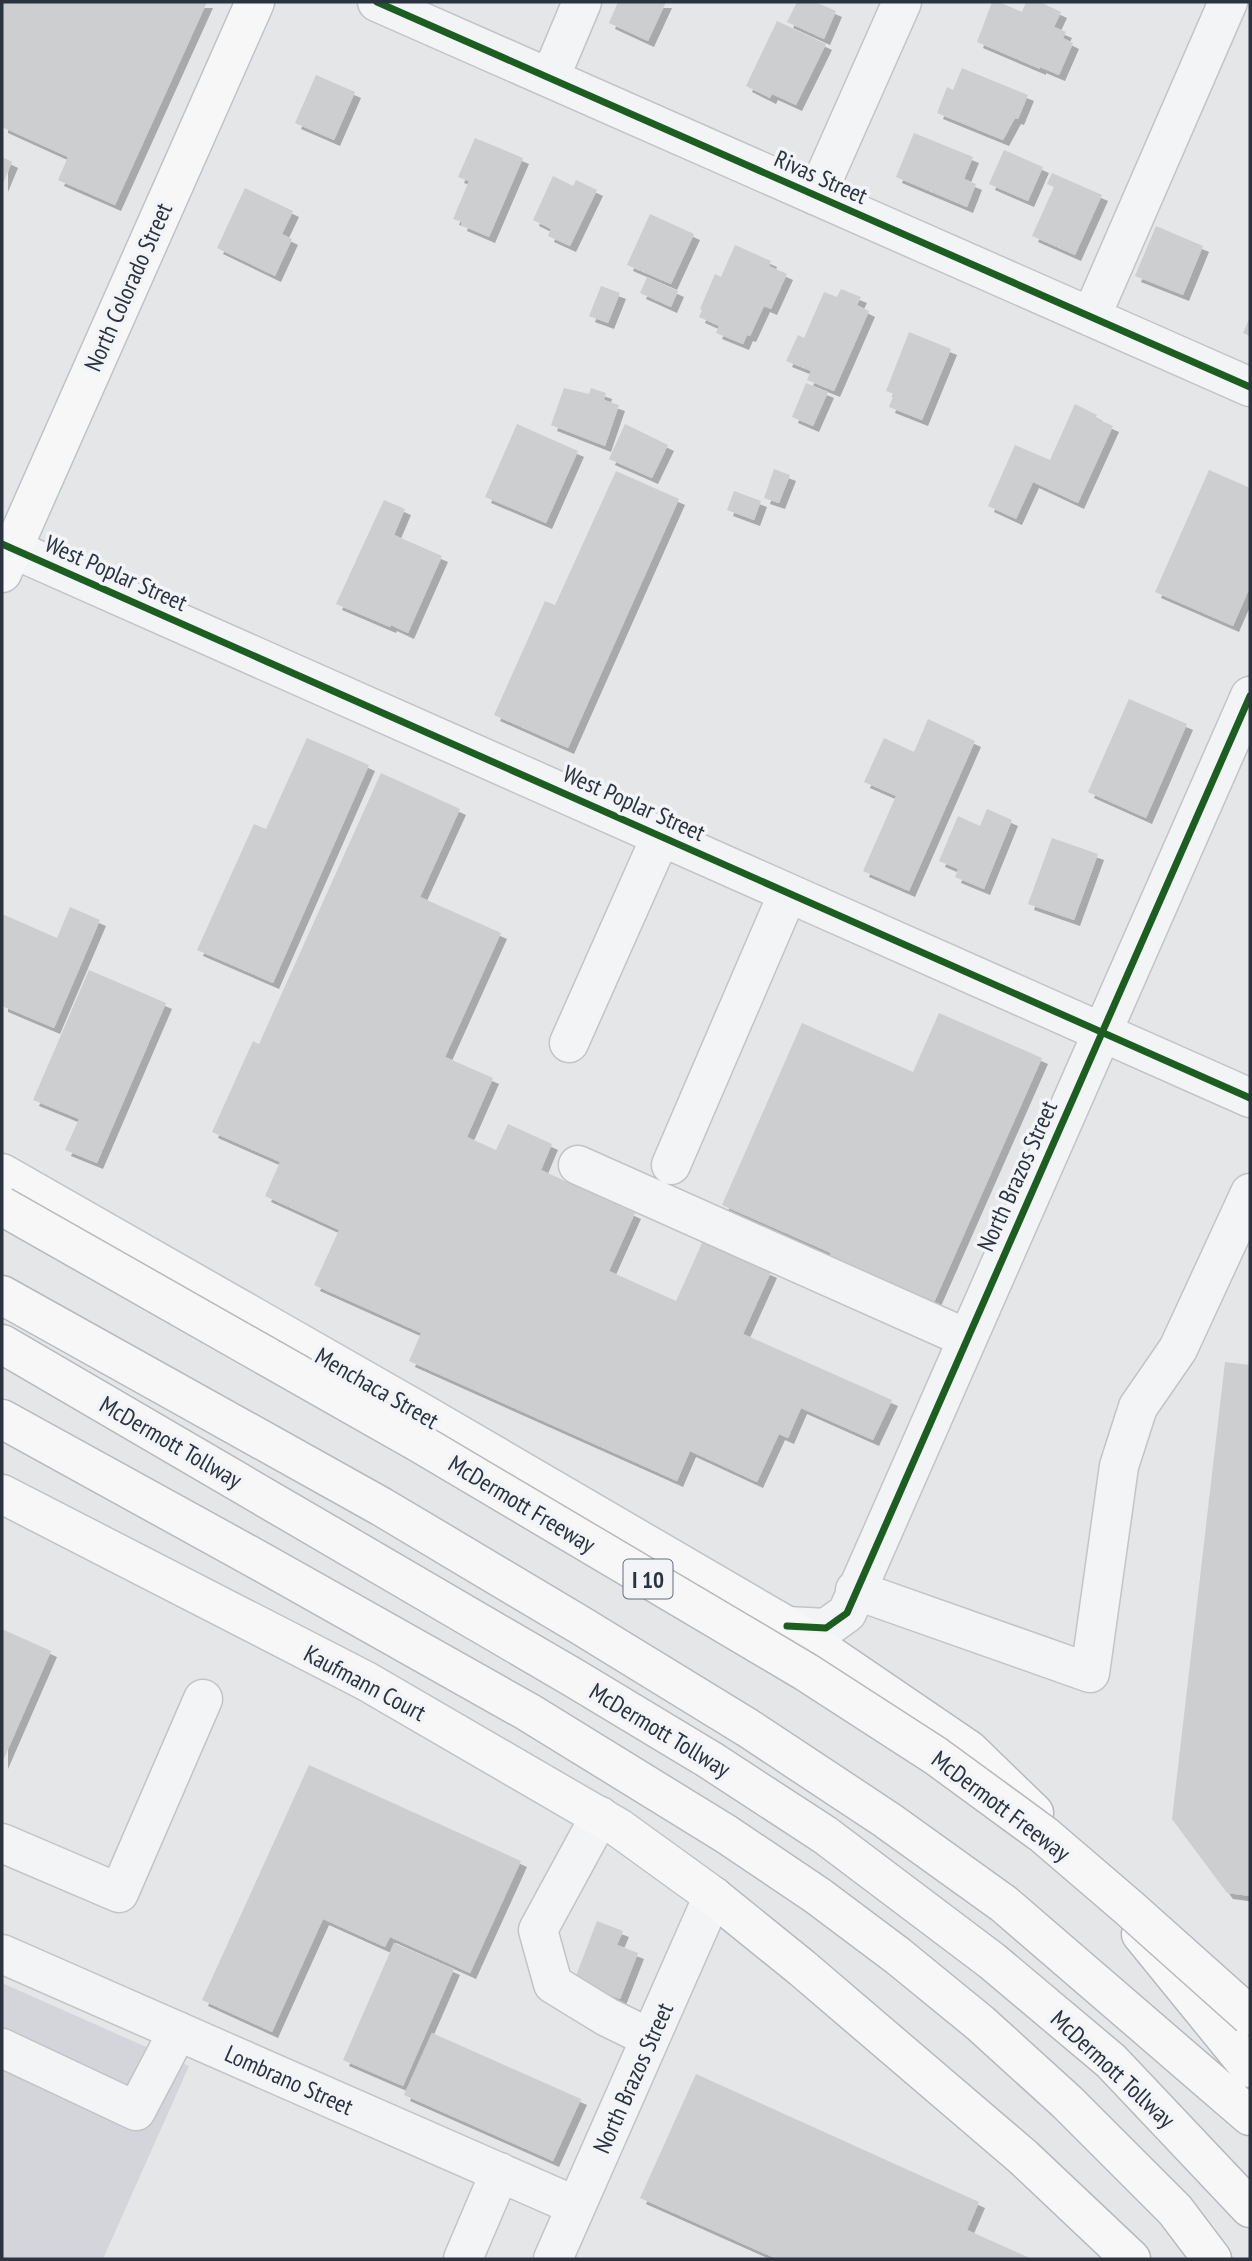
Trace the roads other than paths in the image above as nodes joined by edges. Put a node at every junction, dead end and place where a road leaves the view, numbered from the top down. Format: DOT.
graph roads {
  1 [pos="255,2"];
  2 [pos="377,2"];
  3 [pos="582,2"];
  4 [pos="902,2"];
  5 [pos="1228,2"];
  6 [pos="550,78"];
  7 [pos="816,196"];
  8 [pos="1091,317"];
  9 [pos="1250,387"];
  10 [pos="5,555"];
  11 [pos="1250,696"];
  12 [pos="660,836"];
  13 [pos="788,893"];
  14 [pos="1101,1031"];
  15 [pos="569,1042"];
  16 [pos="1250,1098"];
  17 [pos="578,1164"];
  18 [pos="671,1165"];
  19 [pos="2,1173"];
  20 [pos="1250,1193"];
  21 [pos="2,1206"];
  22 [pos="2,1295"];
  23 [pos="966,1338"];
  24 [pos="2,1344"];
  25 [pos="2,1419"];
  26 [pos="2,1494"];
  27 [pos="855,1590"];
  28 [pos="787,1626"];
  29 [pos="204,1699"];
  30 [pos="600,1816"];
  31 [pos="2,1843"];
  32 [pos="713,1896"];
  33 [pos="2,1954"];
  34 [pos="1250,2016"];
  35 [pos="178,2031"];
  36 [pos="650,2038"];
  37 [pos="2,2048"];
  38 [pos="1250,2068"];
  39 [pos="1250,2116"];
  40 [pos="500,2172"];
  41 [pos="576,2206"];
  42 [pos="1250,2208"];
  43 [pos="463,2259"];
  44 [pos="552,2259"];
  45 [pos="1131,2259"];
  46 [pos="1212,2259"];
  1 -- 10 [label="main road, North Colorado Street"];
  2 -- 6 [label="street, Rivas Street"];
  3 -- 6 [label="street"];
  4 -- 7 [label="street"];
  5 -- 8 [label="street"];
  6 -- 7 [label="street, Rivas Street"];
  7 -- 8 [label="street, Rivas Street"];
  8 -- 9 [label="street, Rivas Street"];
  10 -- 12 [label="street, West Poplar Street"];
  11 -- 14 [label="street, North Brazos Street"];
  12 -- 13 [label="street, West Poplar Street"];
  12 -- 15 [label="street"];
  13 -- 14 [label="street, West Poplar Street"];
  13 -- 18 [label="street"];
  14 -- 16 [label="street, West Poplar Street"];
  14 -- 23 [label="street, North Brazos Street"];
  17 -- 23 [label="street"];
  19 -- 28 [label="main road, Menchaca Street"];
  20 -- 27 [label="street"];
  21 -- 34 [label="main road, McDermott Freeway / I 10, bridge"];
  22 -- 39 [label="main road, McDermott Tollway"];
  23 -- 27 [label="street, North Brazos Street"];
  24 -- 42 [label="main road, McDermott Tollway"];
  25 -- 46 [label="main road"];
  26 -- 30 [label="main road, Kaufmann Court"];
  27 -- 28 [label="street, North Brazos Street"];
  28 -- 38 [label="main road, Menchaca Street"];
  29 -- 31 [label="street"];
  30 -- 32 [label="main road, Kaufmann Court"];
  30 -- 36 [label="street"];
  32 -- 36 [label="street, North Brazos Street"];
  32 -- 45 [label="main road, Kaufmann Court"];
  33 -- 35 [label="street, Lombrano Street"];
  35 -- 37 [label="street"];
  35 -- 40 [label="street, Lombrano Street"];
  36 -- 41 [label="street, North Brazos Street"];
  40 -- 41 [label="street, Lombrano Street"];
  40 -- 43 [label="street"];
  41 -- 44 [label="street, North Brazos Street"];
}
